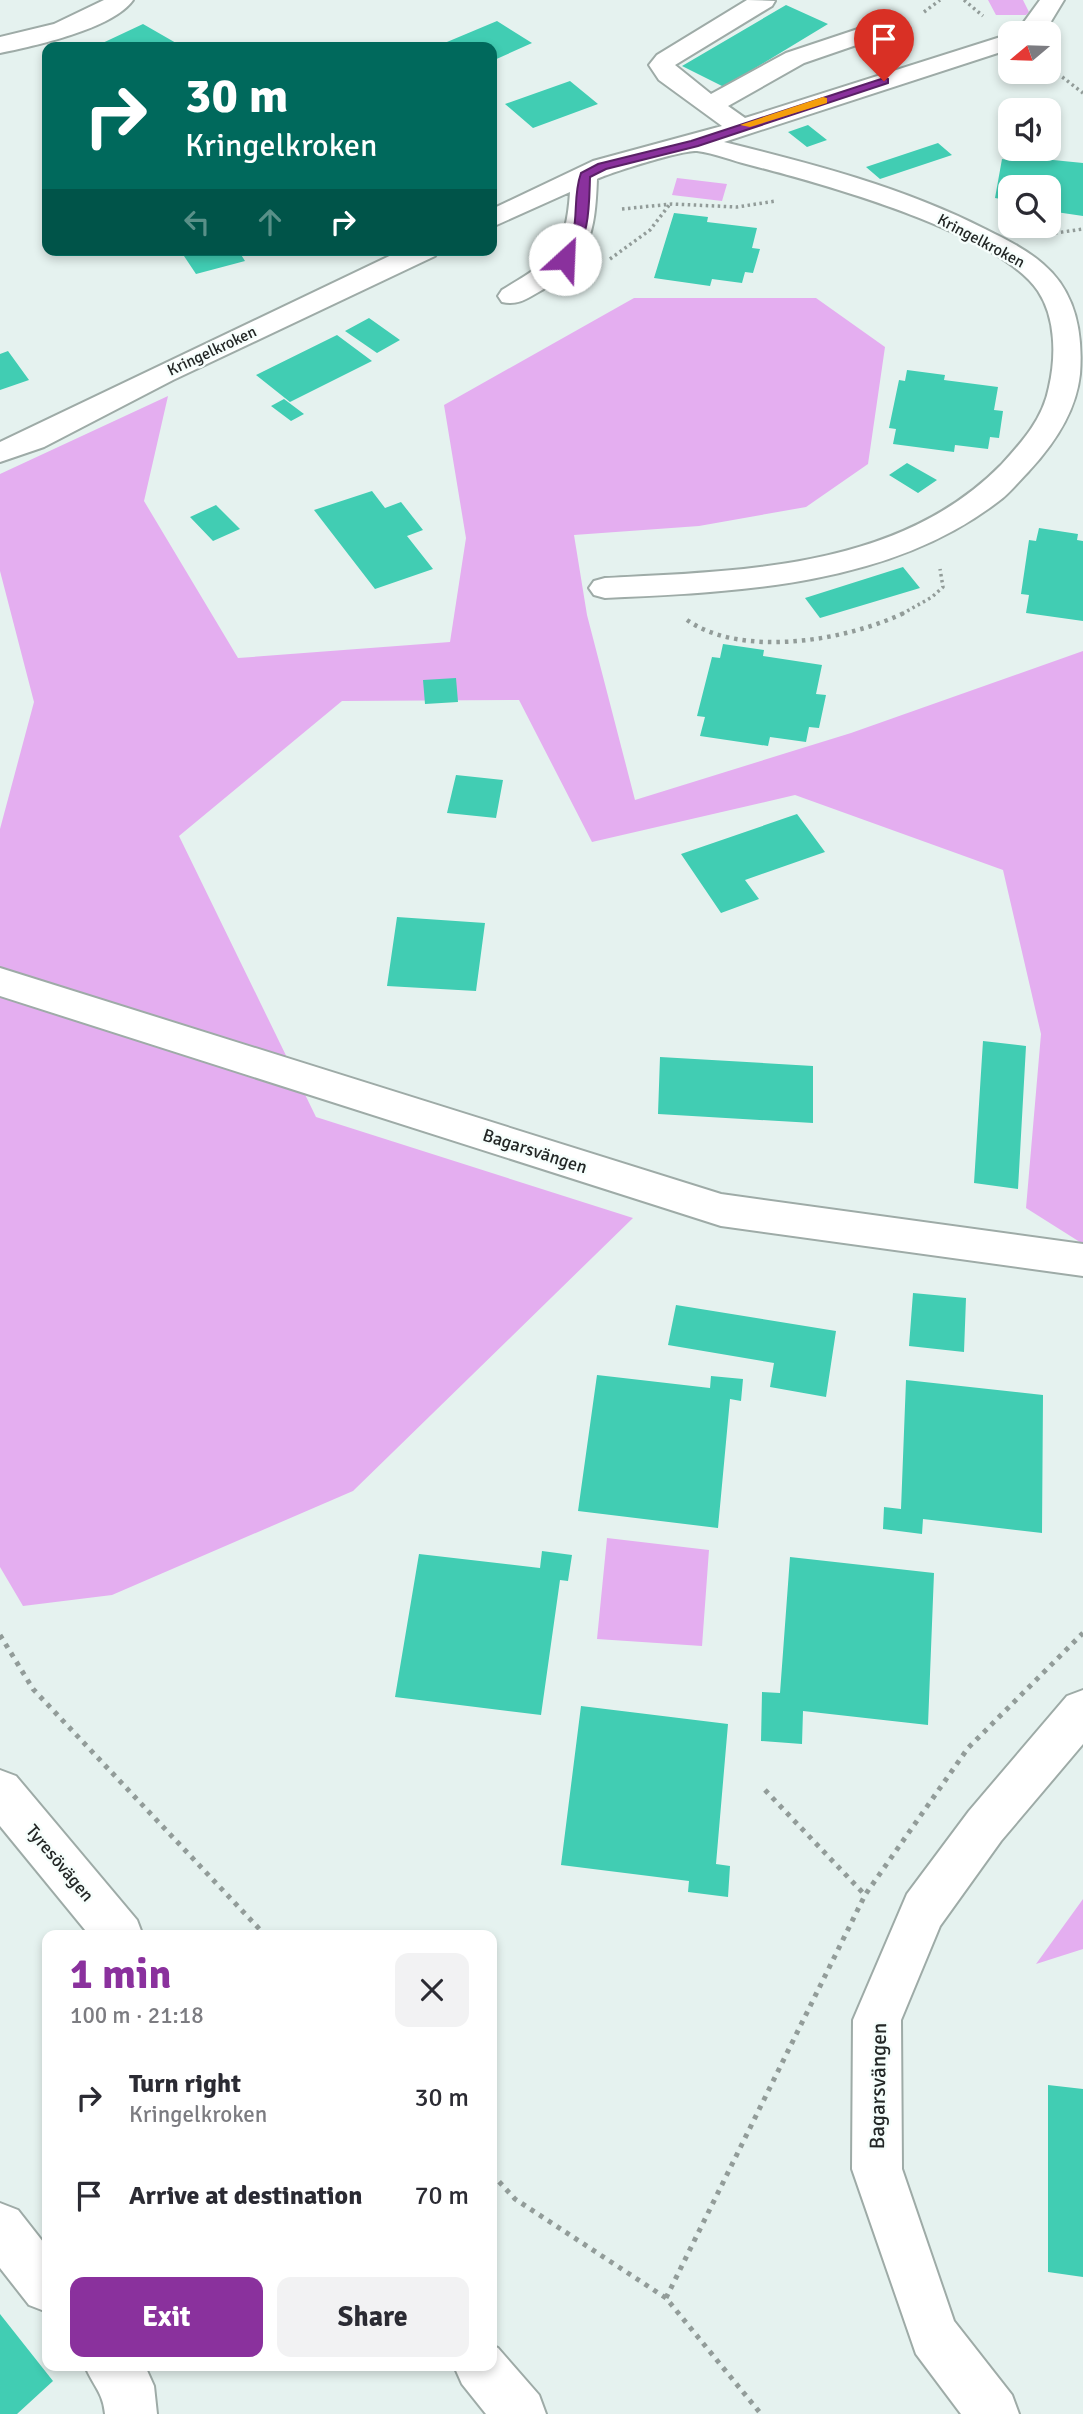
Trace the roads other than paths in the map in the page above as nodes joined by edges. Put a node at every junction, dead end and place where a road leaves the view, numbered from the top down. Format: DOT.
graph roads {
  1 [pos="121,0"];
  2 [pos="1052,0"];
  3 [pos="763,1"];
  4 [pos="1039,21"];
  5 [pos="891,25"];
  6 [pos="0,45"];
  7 [pos="998,45"];
  8 [pos="712,104"];
  9 [pos="740,127"];
  10 [pos="695,143"];
  11 [pos="584,175"];
  12 [pos="497,217"];
  13 [pos="412,256"];
  14 [pos="512,296"];
  15 [pos="0,453"];
  16 [pos="605,588"];
  17 [pos="0,982"];
  18 [pos="1083,1260"];
  19 [pos="1083,1711"];
  20 [pos="0,1791"];
  21 [pos="115,1930"];
  22 [pos="0,2228"];
  23 [pos="42,2281"];
  24 [pos="115,2371"];
  25 [pos="484,2371"];
  26 [pos="131,2414"];
  27 [pos="520,2414"];
  28 [pos="993,2414"];
  1 -- 6 [label="street"];
  2 -- 4 [label="street"];
  3 -- 8 [label="street"];
  5 -- 8 [label="street"];
  7 -- 9 [label="street, Kringelkroken"];
  8 -- 9 [label="street"];
  9 -- 10 [label="street, Kringelkroken"];
  10 -- 11 [label="street, Kringelkroken"];
  10 -- 16 [label="street, Kringelkroken"];
  11 -- 12 [label="street, Kringelkroken"];
  11 -- 14 [label="street"];
  13 -- 15 [label="street, Kringelkroken"];
  17 -- 18 [label="street, Bagarsvängen"];
  19 -- 28 [label="street, Bagarsvängen"];
  20 -- 21 [label="street, Tyresövägen"];
  22 -- 23 [label="street"];
  24 -- 26 [label="street"];
  25 -- 27 [label="street"];
}
